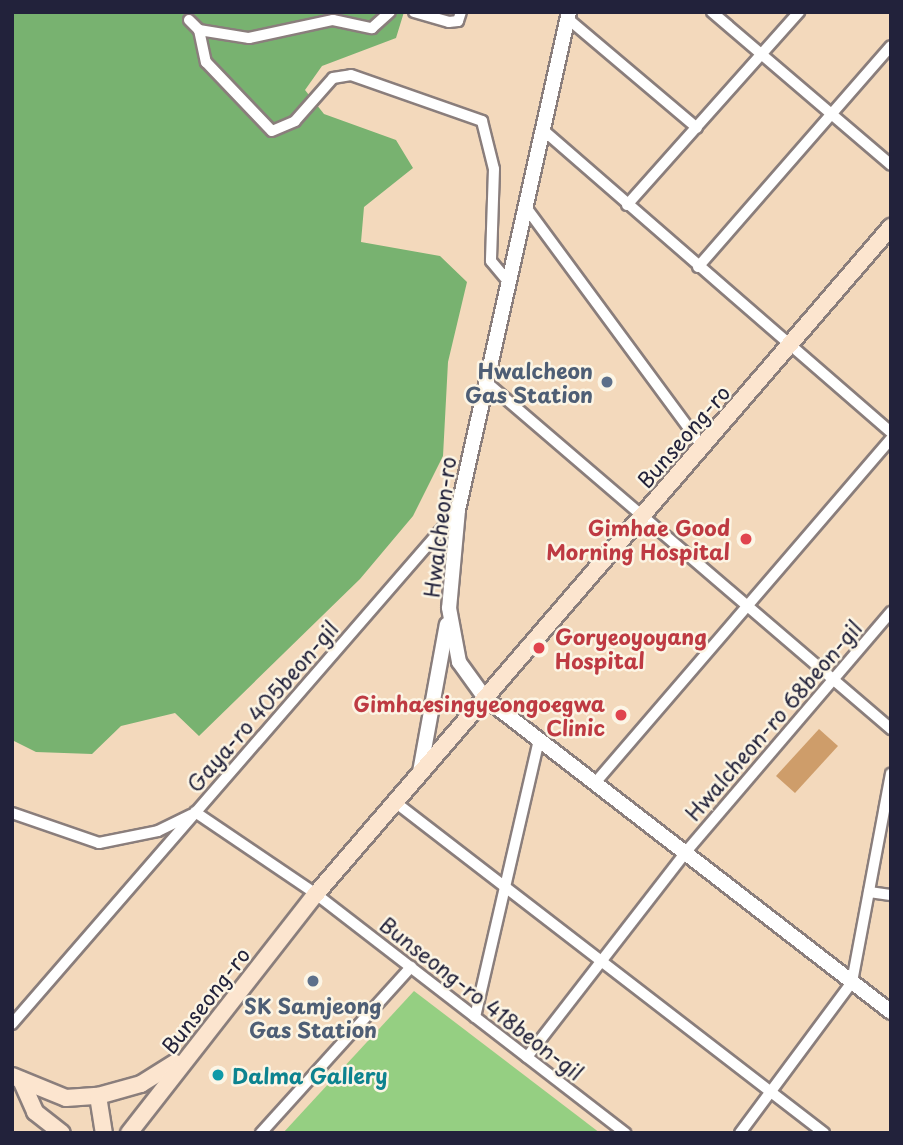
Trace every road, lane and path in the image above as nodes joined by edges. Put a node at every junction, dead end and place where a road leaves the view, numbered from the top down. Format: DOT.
graph roads {
  1 [pos="390,12"];
  2 [pos="414,12"];
  3 [pos="461,12"];
  4 [pos="712,12"];
  5 [pos="799,12"];
  6 [pos="568,15"];
  7 [pos="189,20"];
  8 [pos="199,30"];
  9 [pos="891,46"];
  10 [pos="762,55"];
  11 [pos="831,114"];
  12 [pos="697,128"];
  13 [pos="542,130"];
  14 [pos="891,165"];
  15 [pos="627,205"];
  16 [pos="525,206"];
  17 [pos="891,227"];
  18 [pos="698,267"];
  19 [pos="508,281"];
  20 [pos="788,346"];
  21 [pos="485,381"];
  22 [pos="891,432"];
  23 [pos="891,439"];
  24 [pos="702,446"];
  25 [pos="458,510"];
  26 [pos="641,517"];
  27 [pos="746,606"];
  28 [pos="449,608"];
  29 [pos="891,612"];
  30 [pos="833,680"];
  31 [pos="485,698"];
  32 [pos="891,729"];
  33 [pos="539,740"];
  34 [pos="419,774"];
  35 [pos="891,774"];
  36 [pos="595,783"];
  37 [pos="395,802"];
  38 [pos="195,812"];
  39 [pos="15,818"];
  40 [pos="685,853"];
  41 [pos="505,887"];
  42 [pos="869,892"];
  43 [pos="316,894"];
  44 [pos="891,894"];
  45 [pos="600,960"];
  46 [pos="411,967"];
  47 [pos="852,982"];
  48 [pos="891,1012"];
  49 [pos="475,1017"];
  50 [pos="12,1024"];
  51 [pos="191,1050"];
  52 [pos="527,1057"];
  53 [pos="16,1078"];
  54 [pos="772,1093"];
  55 [pos="98,1096"];
  56 [pos="62,1133"];
  57 [pos="104,1133"];
  58 [pos="129,1133"];
  59 [pos="261,1133"];
  60 [pos="625,1133"];
  61 [pos="740,1133"];
  62 [pos="824,1133"];
  1 -- 8 [label="street"];
  2 -- 3 [label="street"];
  4 -- 10 [label="street"];
  5 -- 10 [label="street"];
  6 -- 12 [label="street, Hwalcheon-ro"];
  6 -- 13 [label="street, Hwalcheon-ro"];
  7 -- 8 [label="street"];
  8 -- 19 [label="street"];
  9 -- 11 [label="street"];
  10 -- 11 [label="street"];
  10 -- 12 [label="street"];
  11 -- 14 [label="street"];
  11 -- 18 [label="street"];
  12 -- 15 [label="street"];
  13 -- 15 [label="street"];
  13 -- 16 [label="street, Hwalcheon-ro"];
  15 -- 18 [label="street"];
  16 -- 19 [label="street, Hwalcheon-ro"];
  16 -- 24 [label="street"];
  17 -- 20 [label="main road, Bunseong-ro"];
  18 -- 20 [label="street"];
  19 -- 21 [label="street, Hwalcheon-ro"];
  20 -- 22 [label="street"];
  20 -- 24 [label="main road, Bunseong-ro"];
  21 -- 25 [label="street, Hwalcheon-ro"];
  21 -- 26 [label="street"];
  23 -- 27 [label="street"];
  24 -- 26 [label="main road, Bunseong-ro"];
  25 -- 28 [label="street, Hwalcheon-ro"];
  25 -- 38 [label="street, Gaya-ro 405beon-gil"];
  26 -- 27 [label="street"];
  26 -- 31 [label="main road, Bunseong-ro"];
  27 -- 30 [label="street"];
  27 -- 36 [label="street"];
  28 -- 31 [label="street, Hwalcheon-ro"];
  28 -- 34 [label="street"];
  29 -- 30 [label="street, Hwalcheon-ro 68beon-gil"];
  30 -- 32 [label="street"];
  30 -- 40 [label="street, Hwalcheon-ro 68beon-gil"];
  31 -- 33 [label="street, Hwalcheon-ro"];
  31 -- 34 [label="main road, Bunseong-ro"];
  33 -- 36 [label="street, Hwalcheon-ro"];
  33 -- 41 [label="street"];
  34 -- 37 [label="main road, Bunseong-ro"];
  35 -- 42 [label="street"];
  36 -- 40 [label="street, Hwalcheon-ro"];
  37 -- 41 [label="street"];
  37 -- 43 [label="main road, Bunseong-ro"];
  38 -- 39 [label="street, Gaya-ro 405beon-gil"];
  38 -- 43 [label="street"];
  38 -- 50 [label="street"];
  40 -- 45 [label="street, Hwalcheon-ro 68beon-gil"];
  40 -- 47 [label="street, Hwalcheon-ro"];
  41 -- 45 [label="street"];
  41 -- 49 [label="street"];
  42 -- 44 [label="street"];
  42 -- 47 [label="street"];
  43 -- 46 [label="street, Bunseong-ro 418beon-gil"];
  43 -- 51 [label="main road, Bunseong-ro"];
  45 -- 52 [label="street, Hwalcheon-ro 68beon-gil"];
  45 -- 54 [label="street"];
  46 -- 49 [label="street, Bunseong-ro 418beon-gil"];
  46 -- 59 [label="street"];
  47 -- 48 [label="street, Hwalcheon-ro"];
  47 -- 54 [label="street"];
  49 -- 52 [label="street, Bunseong-ro 418beon-gil"];
  51 -- 55 [label="main road"];
  51 -- 58 [label="main road, Bunseong-ro"];
  52 -- 60 [label="street, Bunseong-ro 418beon-gil"];
  53 -- 55 [label="main road"];
  53 -- 56 [label="main road"];
  54 -- 61 [label="street"];
  54 -- 62 [label="street"];
  55 -- 57 [label="main road"];
}
